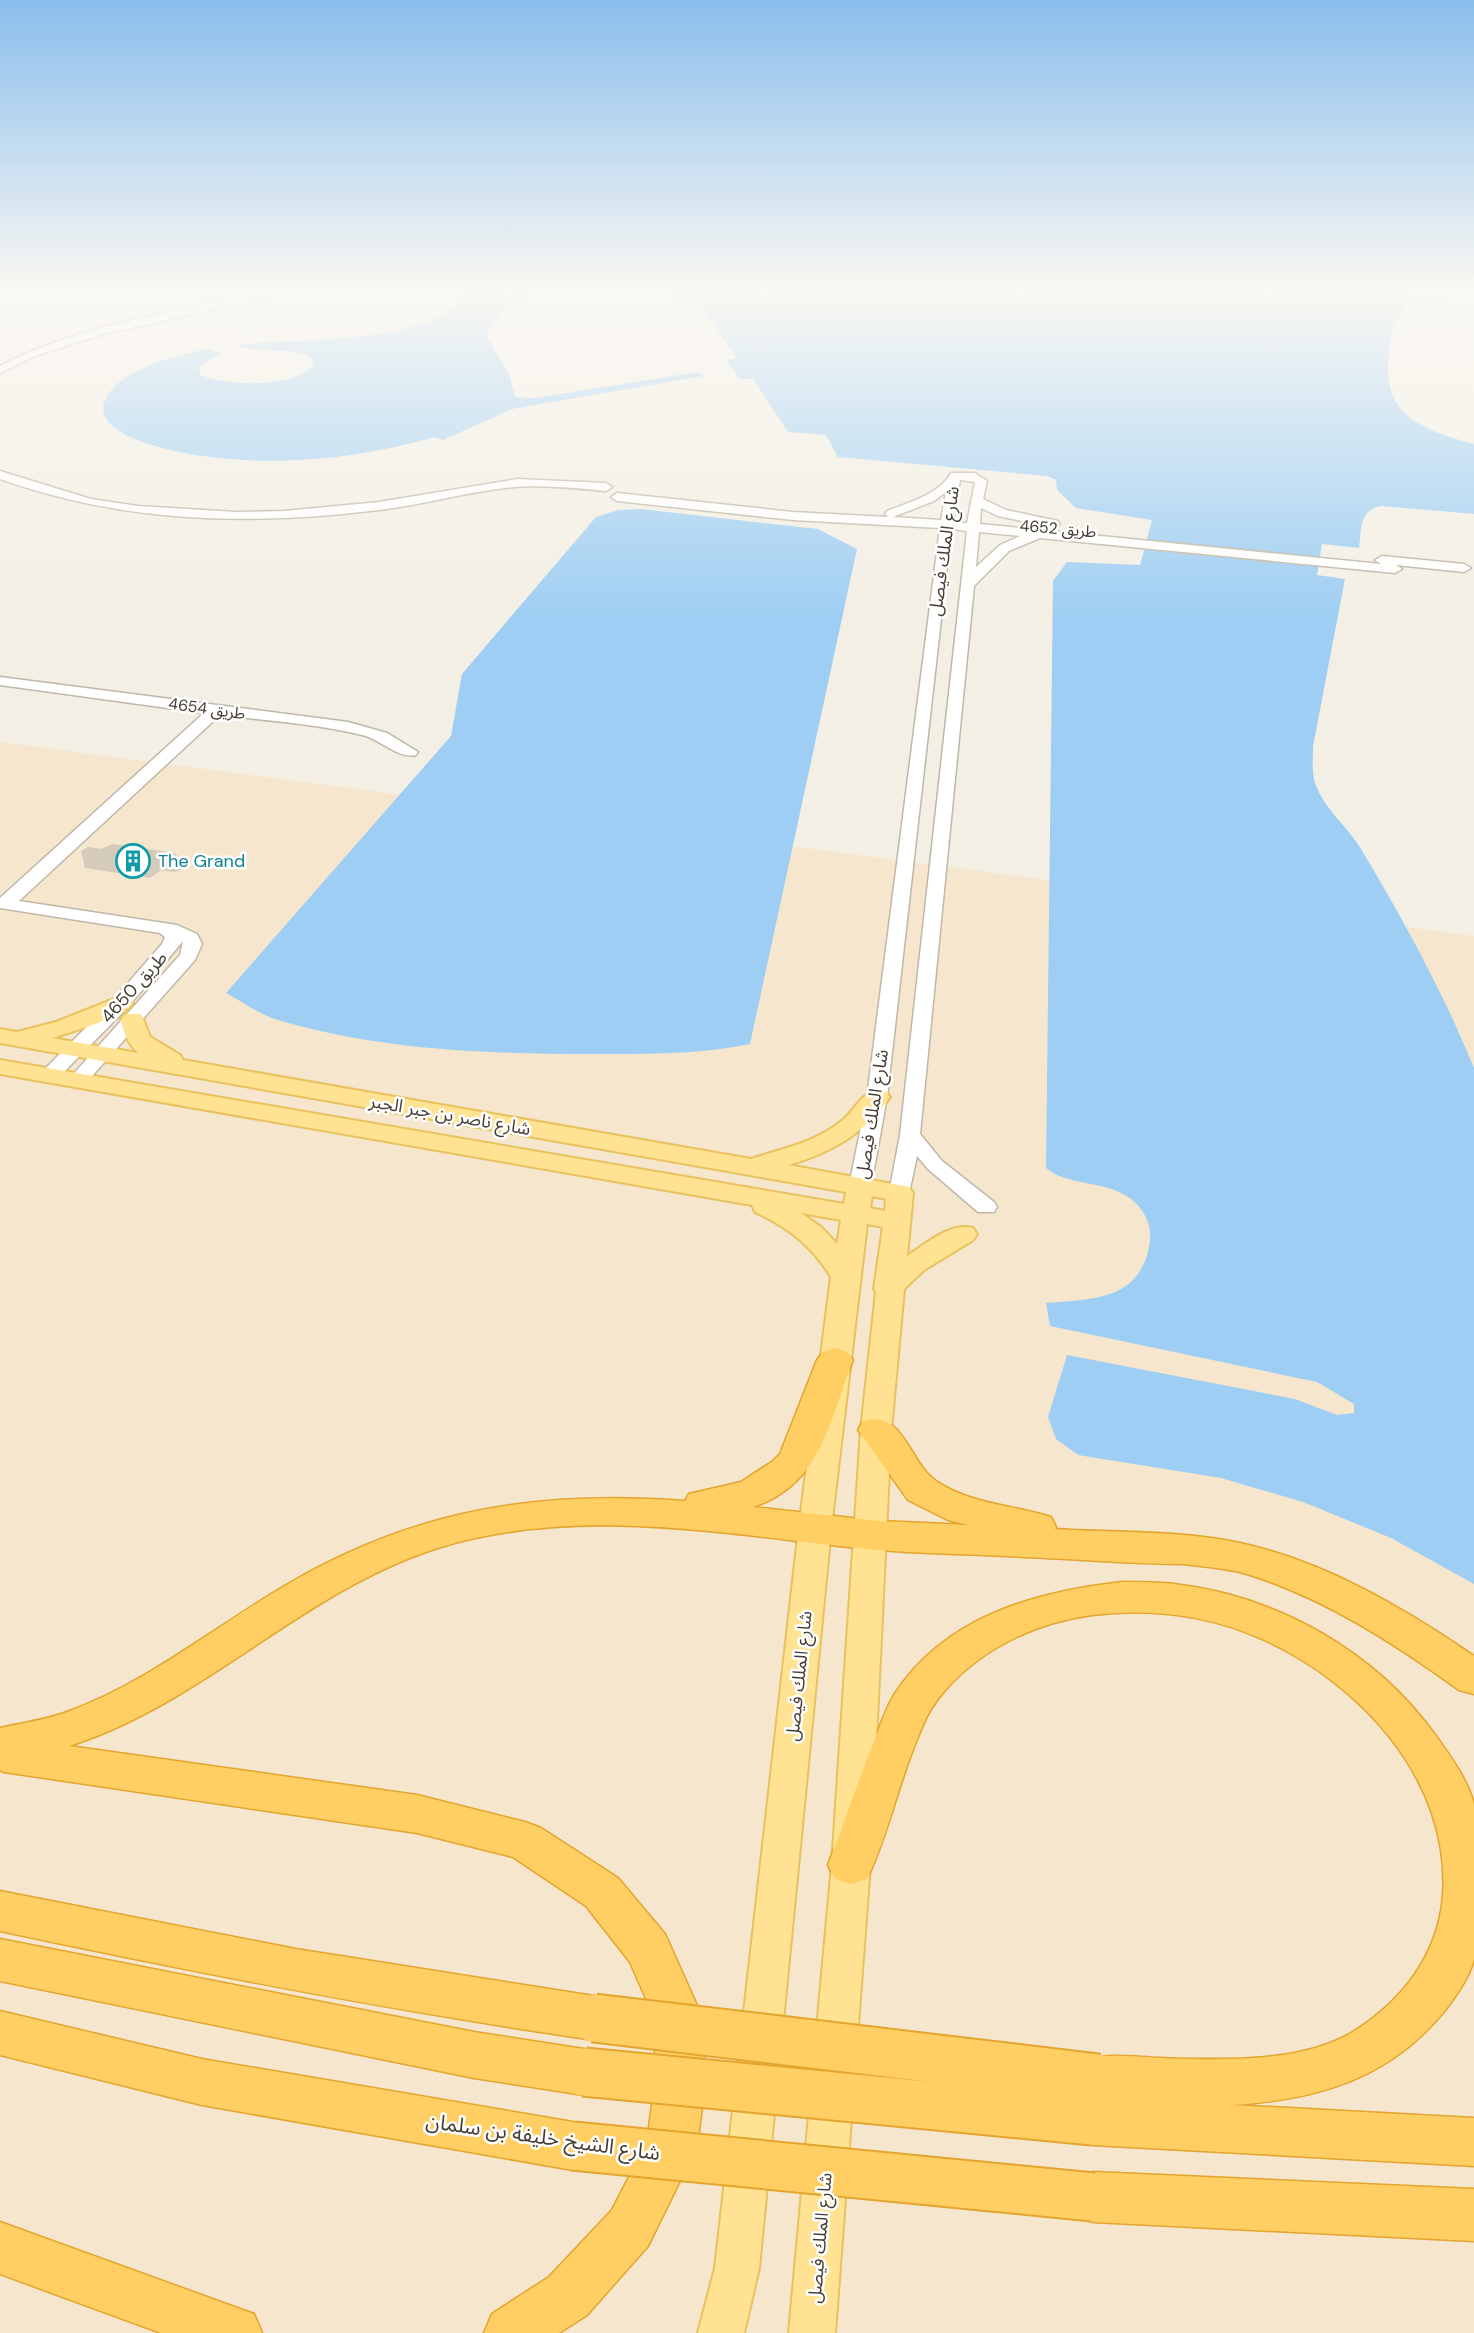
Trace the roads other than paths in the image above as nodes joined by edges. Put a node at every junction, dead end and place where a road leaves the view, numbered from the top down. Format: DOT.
graph roads {
  1 [pos="0,475"];
  2 [pos="954,480"];
  3 [pos="0,484"];
  4 [pos="603,491"];
  5 [pos="976,501"];
  6 [pos="766,513"];
  7 [pos="891,514"];
  8 [pos="830,518"];
  9 [pos="947,522"];
  10 [pos="973,524"];
  11 [pos="1082,530"];
  12 [pos="1047,535"];
  13 [pos="1099,536"];
  14 [pos="941,557"];
  15 [pos="1466,573"];
  16 [pos="967,586"];
  17 [pos="0,681"];
  18 [pos="217,709"];
  19 [pos="410,752"];
  20 [pos="2,903"];
  21 [pos="127,1011"];
  22 [pos="2,1037"];
  23 [pos="76,1049"];
  24 [pos="102,1054"];
  25 [pos="0,1067"];
  26 [pos="198,1071"];
  27 [pos="50,1076"];
  28 [pos="78,1080"];
  29 [pos="877,1097"];
  30 [pos="910,1135"];
  31 [pos="751,1167"];
  32 [pos="728,1191"];
  33 [pos="857,1199"];
  34 [pos="898,1207"];
  35 [pos="986,1207"];
  36 [pos="963,1234"];
  37 [pos="845,1277"];
  38 [pos="888,1289"];
  39 [pos="835,1360"];
  40 [pos="876,1430"];
  41 [pos="609,1510"];
  42 [pos="815,1528"];
  43 [pos="868,1534"];
  44 [pos="1183,1550"];
  45 [pos="1474,1678"];
  46 [pos="0,1745"];
  47 [pos="0,1753"];
  48 [pos="851,1865"];
  49 [pos="0,1911"];
  50 [pos="0,1960"];
  51 [pos="0,2033"];
  52 [pos="1095,2099"];
  53 [pos="1474,2142"];
  54 [pos="1474,2215"];
  55 [pos="0,2248"];
  56 [pos="737,2268"];
  57 [pos="235,2333"];
  58 [pos="512,2333"];
  59 [pos="721,2333"];
  60 [pos="735,2333"];
  61 [pos="812,2333"];
  1 -- 4 [label="street"];
  2 -- 5 [label="street, شارع الملك فيصل"];
  2 -- 7 [label="street"];
  2 -- 9 [label="street, شارع الملك فيصل"];
  3 -- 4 [label="street"];
  4 -- 6 [label="street, طريق 4652"];
  5 -- 10 [label="street, شارع الملك فيصل"];
  5 -- 11 [label="street"];
  6 -- 7 [label="street, طريق 4652"];
  6 -- 8 [label="street, طريق 4652"];
  7 -- 9 [label="street, طريق 4652"];
  8 -- 9 [label="street, طريق 4652"];
  8 -- 14 [label="street"];
  9 -- 10 [label="street, طريق 4652"];
  9 -- 14 [label="street, شارع الملك فيصل"];
  10 -- 11 [label="street, طريق 4652"];
  10 -- 12 [label="street, طريق 4652"];
  10 -- 16 [label="street, شارع الملك فيصل"];
  11 -- 13 [label="street, طريق 4652"];
  12 -- 13 [label="street, طريق 4652"];
  12 -- 16 [label="street"];
  13 -- 15 [label="street, طريق 4652"];
  14 -- 29 [label="street, شارع الملك فيصل"];
  16 -- 30 [label="street, شارع الملك فيصل"];
  17 -- 18 [label="street, طريق 4654"];
  18 -- 19 [label="street, طريق 4654"];
  18 -- 20 [label="street"];
  20 -- 21 [label="street, طريق 4650"];
  21 -- 22 [label="main road"];
  21 -- 23 [label="street, طريق 4650"];
  21 -- 24 [label="street, طريق 4650"];
  21 -- 26 [label="main road"];
  22 -- 23 [label="main road, شارع ناصر بن جبر الجبر"];
  23 -- 24 [label="main road, شارع ناصر بن جبر الجبر"];
  23 -- 27 [label="street, طريق 4650"];
  24 -- 26 [label="main road, شارع ناصر بن جبر الجبر"];
  24 -- 28 [label="street, طريق 4650"];
  25 -- 27 [label="main road, شارع ناصر بن جبر الجبر"];
  26 -- 31 [label="main road, شارع ناصر بن جبر الجبر"];
  27 -- 28 [label="main road, شارع ناصر بن جبر الجبر"];
  28 -- 32 [label="main road, شارع ناصر بن جبر الجبر"];
  29 -- 31 [label="main road"];
  29 -- 33 [label="street, شارع الملك فيصل"];
  30 -- 34 [label="street, شارع الملك فيصل"];
  30 -- 35 [label="street"];
  31 -- 33 [label="main road, شارع ناصر بن جبر الجبر"];
  32 -- 33 [label="main road, شارع ناصر بن جبر الجبر"];
  32 -- 37 [label="main road"];
  33 -- 34 [label="main road, شارع ناصر بن جبر الجبر"];
  33 -- 37 [label="main road, شارع الملك فيصل"];
  34 -- 38 [label="main road, شارع الملك فيصل"];
  36 -- 38 [label="main road"];
  37 -- 39 [label="main road, شارع الملك فيصل"];
  38 -- 40 [label="main road, شارع الملك فيصل"];
  39 -- 41 [label="highway"];
  39 -- 42 [label="main road, شارع الملك فيصل"];
  40 -- 43 [label="main road, شارع الملك فيصل"];
  40 -- 44 [label="highway"];
  41 -- 42 [label="highway"];
  41 -- 46 [label="highway"];
  42 -- 43 [label="highway"];
  42 -- 56 [label="main road, شارع الملك فيصل"];
  43 -- 44 [label="highway"];
  43 -- 48 [label="main road, شارع الملك فيصل"];
  44 -- 45 [label="highway"];
  47 -- 58 [label="highway"];
  48 -- 52 [label="highway"];
  48 -- 61 [label="main road, شارع الملك فيصل"];
  49 -- 52 [label="highway, bridge"];
  50 -- 52 [label="highway, bridge"];
  51 -- 54 [label="highway, شارع الشيخ خليفة بن سلمان, bridge"];
  52 -- 53 [label="highway"];
  55 -- 57 [label="highway"];
  56 -- 59 [label="main road, شارع الملك فيصل"];
  56 -- 60 [label="main road"];
}
